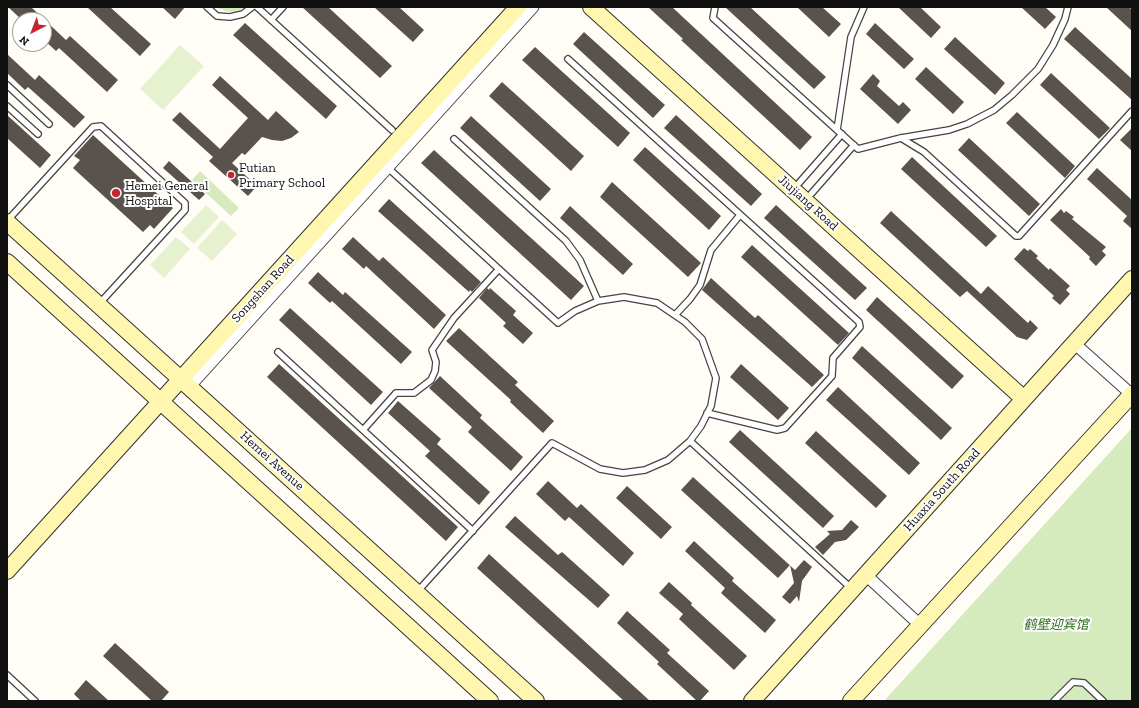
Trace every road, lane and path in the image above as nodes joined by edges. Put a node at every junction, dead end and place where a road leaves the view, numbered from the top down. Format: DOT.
graph roads {
  1 [pos="207,7"];
  2 [pos="252,7"];
  3 [pos="257,7"];
  4 [pos="283,7"];
  5 [pos="504,7"];
  6 [pos="518,7"];
  7 [pos="533,7"];
  8 [pos="591,7"];
  9 [pos="605,7"];
  10 [pos="715,7"];
  11 [pos="864,7"];
  12 [pos="1068,7"];
  13 [pos="271,20"];
  14 [pos="568,59"];
  15 [pos="7,85"];
  16 [pos="7,106"];
  17 [pos="1132,111"];
  18 [pos="49,124"];
  19 [pos="392,130"];
  20 [pos="840,132"];
  21 [pos="38,134"];
  22 [pos="901,138"];
  23 [pos="454,139"];
  24 [pos="854,145"];
  25 [pos="387,167"];
  26 [pos="799,183"];
  27 [pos="811,194"];
  28 [pos="740,215"];
  29 [pos="7,221"];
  30 [pos="7,262"];
  31 [pos="499,269"];
  32 [pos="1132,279"];
  33 [pos="598,301"];
  34 [pos="98,304"];
  35 [pos="675,315"];
  36 [pos="1074,343"];
  37 [pos="278,352"];
  38 [pos="181,379"];
  39 [pos="1132,394"];
  40 [pos="1027,395"];
  41 [pos="157,398"];
  42 [pos="707,413"];
  43 [pos="363,430"];
  44 [pos="690,441"];
  45 [pos="473,531"];
  46 [pos="7,556"];
  47 [pos="7,571"];
  48 [pos="866,575"];
  49 [pos="852,590"];
  50 [pos="417,593"];
  51 [pos="920,625"];
  52 [pos="7,676"];
  53 [pos="35,701"];
  54 [pos="490,701"];
  55 [pos="536,701"];
  56 [pos="752,701"];
  57 [pos="851,701"];
  58 [pos="1054,701"];
  59 [pos="1104,701"];
  1 -- 2 [label="lane"];
  3 -- 13 [label="lane"];
  4 -- 13 [label="lane"];
  5 -- 19 [label="street, Songshan Road"];
  6 -- 38 [label="street, Songshan Road"];
  7 -- 25 [label="street"];
  8 -- 40 [label="street, Jiujiang Road"];
  9 -- 26 [label="street, Jiujiang Road"];
  10 -- 20 [label="lane"];
  11 -- 20 [label="lane"];
  12 -- 22 [label="lane"];
  13 -- 19 [label="lane"];
  14 -- 28 [label="lane"];
  15 -- 18 [label="lane"];
  16 -- 21 [label="lane"];
  17 -- 22 [label="lane"];
  19 -- 38 [label="street, Songshan Road"];
  20 -- 24 [label="lane"];
  20 -- 26 [label="lane"];
  22 -- 24 [label="lane"];
  23 -- 33 [label="lane"];
  24 -- 27 [label="lane"];
  25 -- 31 [label="lane"];
  25 -- 38 [label="street"];
  26 -- 27 [label="street, Jiujiang Road"];
  27 -- 40 [label="street, Jiujiang Road"];
  28 -- 35 [label="lane"];
  28 -- 42 [label="lane"];
  29 -- 34 [label="street, Hemei Avenue"];
  29 -- 34 [label="lane"];
  30 -- 41 [label="street"];
  31 -- 33 [label="lane"];
  31 -- 43 [label="lane"];
  32 -- 36 [label="street, Huaxia South Road"];
  33 -- 35 [label="lane"];
  34 -- 38 [label="street, Hemei Avenue"];
  35 -- 42 [label="lane"];
  36 -- 39 [label="street"];
  36 -- 40 [label="street, Huaxia South Road"];
  37 -- 43 [label="lane"];
  38 -- 41 [label="street, Songshan Road"];
  38 -- 50 [label="street, Hemei Avenue"];
  39 -- 51 [label="street"];
  40 -- 48 [label="street, Huaxia South Road"];
  41 -- 46 [label="street, Songshan Road"];
  41 -- 47 [label="street, Songshan Road"];
  41 -- 54 [label="street"];
  42 -- 44 [label="lane"];
  43 -- 45 [label="lane"];
  44 -- 45 [label="lane"];
  44 -- 49 [label="lane"];
  45 -- 50 [label="lane"];
  48 -- 49 [label="street, Huaxia South Road"];
  48 -- 51 [label="street"];
  49 -- 56 [label="street, Huaxia South Road"];
  50 -- 55 [label="street, Hemei Avenue"];
  51 -- 57 [label="street"];
  52 -- 53 [label="lane"];
  58 -- 59 [label="lane"];
}
